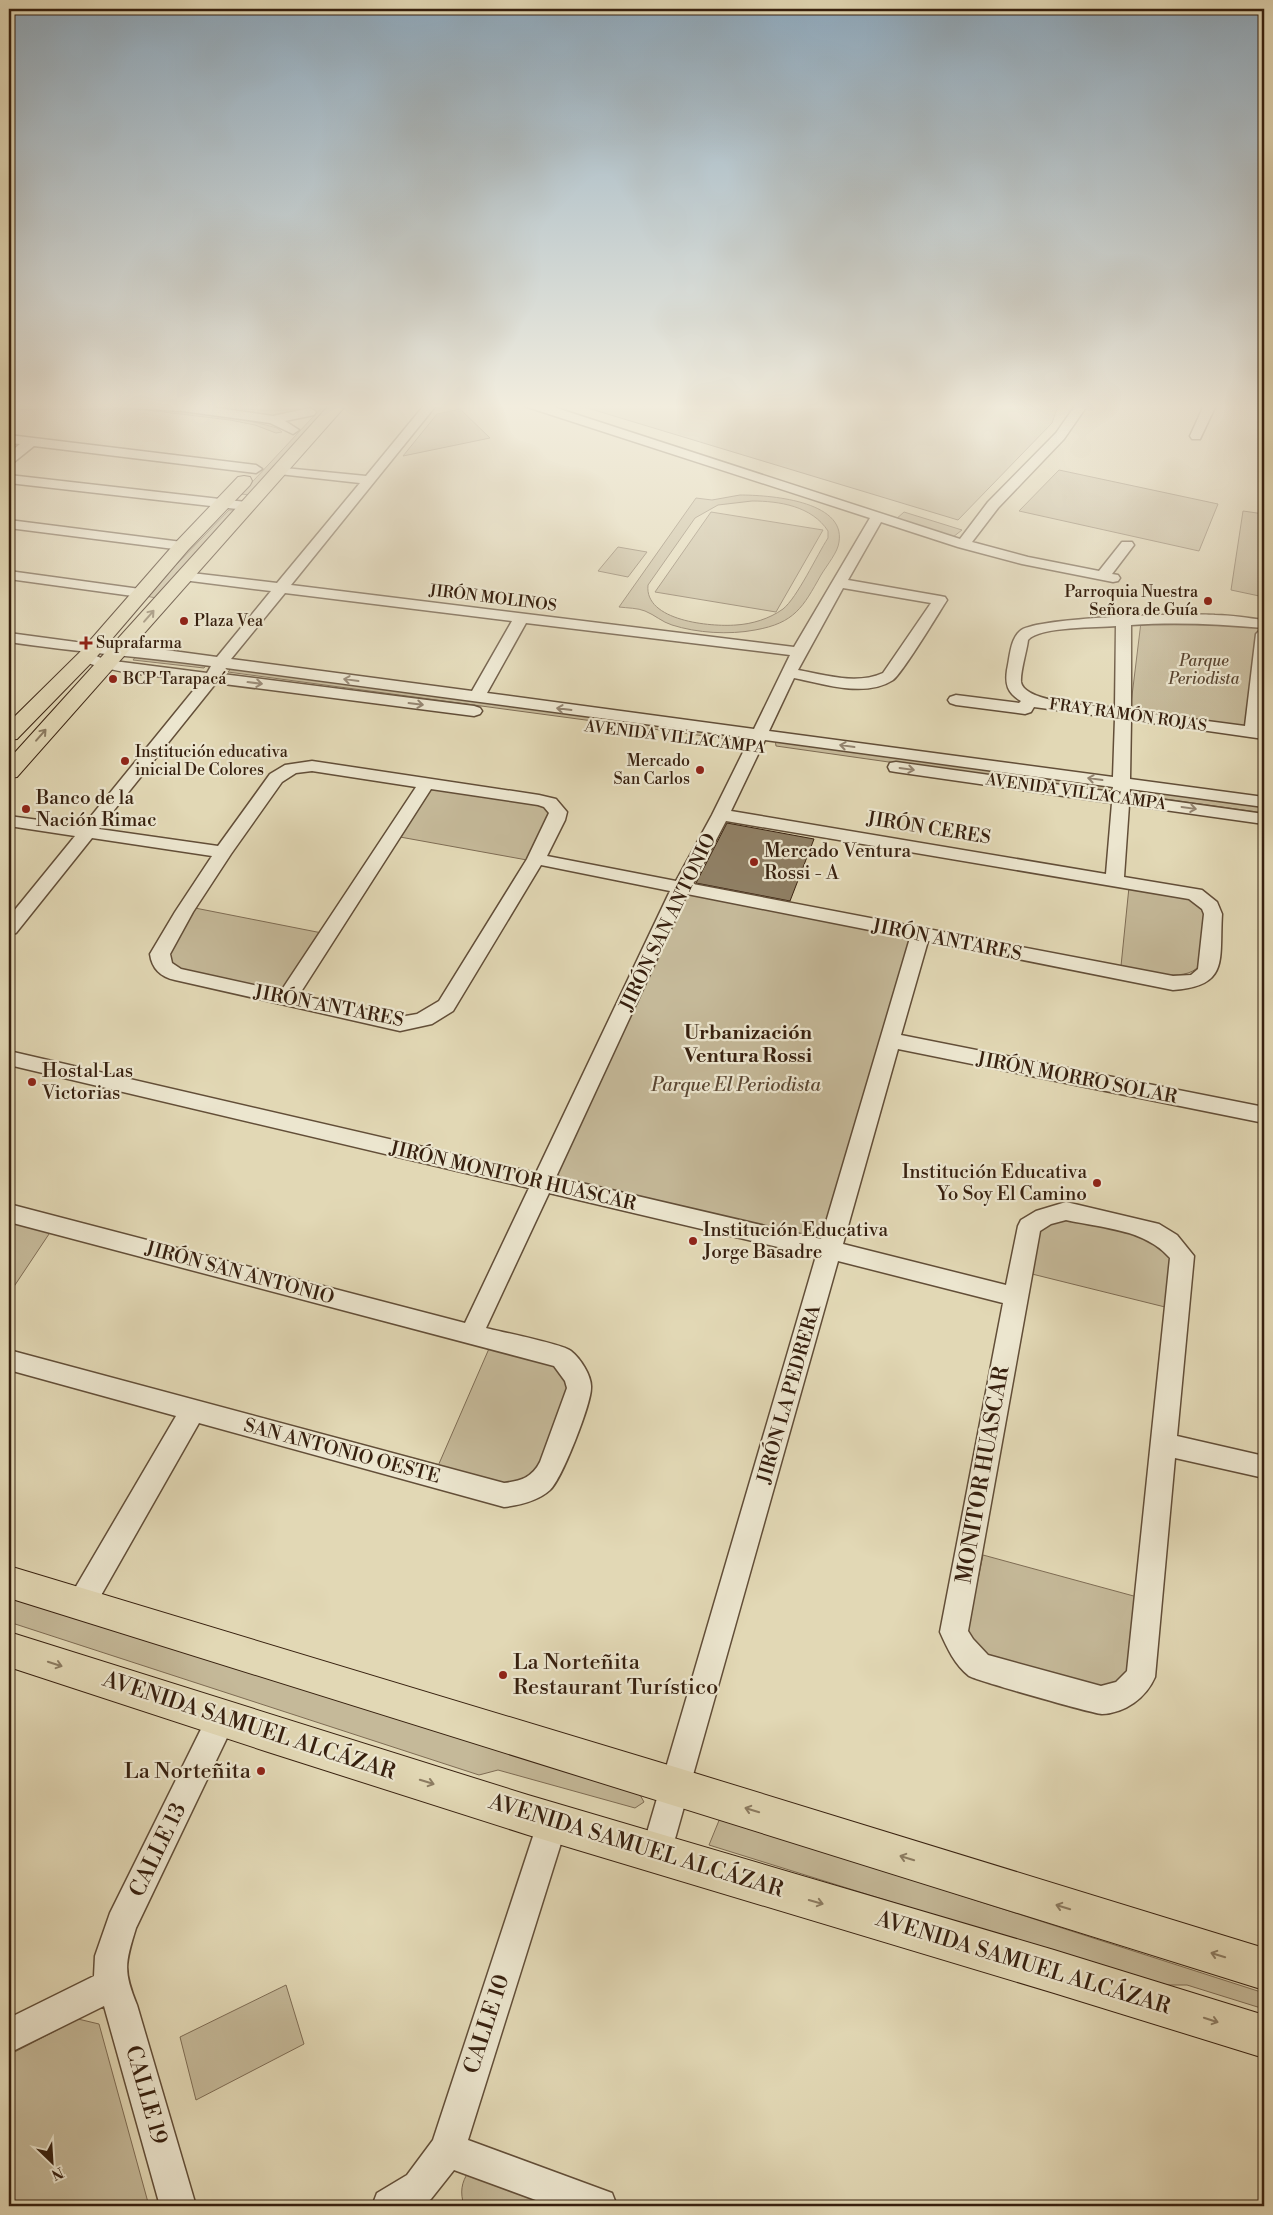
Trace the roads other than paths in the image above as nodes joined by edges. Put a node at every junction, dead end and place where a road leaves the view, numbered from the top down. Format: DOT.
graph roads {
  1 [pos="220,506"];
  2 [pos="246,506"];
  3 [pos="349,506"];
  4 [pos="848,506"];
  5 [pos="993,506"];
  6 [pos="878,516"];
  7 [pos="9,524"];
  8 [pos="963,544"];
  9 [pos="1127,545"];
  10 [pos="182,546"];
  11 [pos="9,575"];
  12 [pos="183,576"];
  13 [pos="840,583"];
  14 [pos="282,589"];
  15 [pos="140,593"];
  16 [pos="521,619"];
  17 [pos="1124,621"];
  18 [pos="1264,624"];
  19 [pos="1264,634"];
  20 [pos="9,637"];
  21 [pos="119,649"];
  22 [pos="799,652"];
  23 [pos="90,654"];
  24 [pos="222,662"];
  25 [pos="790,673"];
  26 [pos="212,678"];
  27 [pos="477,697"];
  28 [pos="956,700"];
  29 [pos="1029,700"];
  30 [pos="1123,715"];
  31 [pos="1258,733"];
  32 [pos="9,734"];
  33 [pos="756,741"];
  34 [pos="9,772"];
  35 [pos="427,783"];
  36 [pos="1121,790"];
  37 [pos="1264,802"];
  38 [pos="721,815"];
  39 [pos="1264,819"];
  40 [pos="9,821"];
  41 [pos="88,832"];
  42 [pos="223,852"];
  43 [pos="536,859"];
  44 [pos="1123,881"];
  45 [pos="681,888"];
  46 [pos="9,929"];
  47 [pos="920,935"];
  48 [pos="286,999"];
  49 [pos="889,1040"];
  50 [pos="9,1058"];
  51 [pos="1264,1115"];
  52 [pos="543,1182"];
  53 [pos="9,1213"];
  54 [pos="830,1250"];
  55 [pos="1016,1297"];
  56 [pos="472,1335"];
  57 [pos="562,1358"];
  58 [pos="9,1360"];
  59 [pos="193,1410"];
  60 [pos="1164,1444"];
  61 [pos="1264,1467"];
  62 [pos="9,1582"];
  63 [pos="81,1604"];
  64 [pos="9,1649"];
  65 [pos="221,1719"];
  66 [pos="675,1786"];
  67 [pos="553,1821"];
  68 [pos="656,1853"];
  69 [pos="1264,1969"];
  70 [pos="110,1985"];
  71 [pos="9,2036"];
  72 [pos="1264,2037"];
  73 [pos="447,2150"];
  74 [pos="178,2206"];
  75 [pos="393,2206"];
  76 [pos="598,2206"];
  1 -- 10 [label="main road"];
  2 -- 12 [label="main road"];
  3 -- 14 [label="street"];
  4 -- 6 [label="street"];
  5 -- 8 [label="street"];
  6 -- 8 [label="street"];
  6 -- 13 [label="street, JIRÓN SAN ANTONIO"];
  7 -- 10 [label="street"];
  8 -- 9 [label="street"];
  10 -- 15 [label="main road"];
  11 -- 15 [label="street"];
  12 -- 14 [label="street, JIRÓN MOLINOS"];
  21 -- 12 [label="main road, one-way"];
  13 -- 22 [label="street, JIRÓN SAN ANTONIO"];
  13 -- 25 [label="street"];
  14 -- 16 [label="street, JIRÓN MOLINOS"];
  14 -- 24 [label="street"];
  15 -- 23 [label="main road"];
  16 -- 22 [label="street, JIRÓN MOLINOS"];
  16 -- 27 [label="street"];
  17 -- 18 [label="street"];
  17 -- 29 [label="street, FRAY RAMÓN ROJAS"];
  17 -- 30 [label="street"];
  19 -- 31 [label="street, FRAY RAMÓN ROJAS"];
  20 -- 23 [label="street, AVENIDA VILLACAMPA"];
  21 -- 23 [label="main road"];
  21 -- 24 [label="street, AVENIDA VILLACAMPA"];
  22 -- 25 [label="street, JIRÓN SAN ANTONIO"];
  23 -- 26 [label="street, AVENIDA VILLACAMPA"];
  23 -- 32 [label="main road"];
  34 -- 23 [label="main road, one-way"];
  24 -- 26 [label="street"];
  27 -- 24 [label="street, AVENIDA VILLACAMPA, one-way"];
  25 -- 33 [label="street, JIRÓN SAN ANTONIO"];
  26 -- 33 [label="street, AVENIDA VILLACAMPA, one-way"];
  26 -- 41 [label="street"];
  33 -- 27 [label="street, AVENIDA VILLACAMPA, one-way"];
  28 -- 29 [label="street"];
  29 -- 30 [label="street, FRAY RAMÓN ROJAS"];
  30 -- 31 [label="street, FRAY RAMÓN ROJAS"];
  30 -- 36 [label="street"];
  33 -- 36 [label="street, AVENIDA VILLACAMPA"];
  33 -- 38 [label="street, JIRÓN SAN ANTONIO"];
  35 -- 42 [label="street, JIRÓN ANTARES"];
  35 -- 43 [label="street, JIRÓN ANTARES"];
  35 -- 48 [label="street"];
  36 -- 37 [label="street, AVENIDA VILLACAMPA"];
  36 -- 39 [label="street, AVENIDA VILLACAMPA, one-way"];
  36 -- 44 [label="street"];
  38 -- 44 [label="street, JIRÓN CERES"];
  38 -- 45 [label="street, JIRÓN SAN ANTONIO"];
  40 -- 41 [label="street"];
  41 -- 42 [label="street"];
  41 -- 46 [label="street"];
  42 -- 48 [label="street, JIRÓN ANTARES"];
  43 -- 45 [label="street, JIRÓN ANTARES"];
  43 -- 48 [label="street, JIRÓN ANTARES"];
  44 -- 47 [label="street, JIRÓN ANTARES"];
  45 -- 47 [label="street, JIRÓN ANTARES"];
  45 -- 52 [label="street, JIRÓN SAN ANTONIO"];
  47 -- 49 [label="street, JIRÓN LA PEDRERA"];
  49 -- 51 [label="street, JIRÓN MORRO SOLAR"];
  49 -- 54 [label="street, JIRÓN LA PEDRERA"];
  50 -- 52 [label="street, JIRÓN MONITOR HUASCAR"];
  52 -- 54 [label="street, JIRÓN MONITOR HUASCAR"];
  52 -- 56 [label="street, JIRÓN SAN ANTONIO"];
  53 -- 56 [label="street, JIRÓN SAN ANTONIO"];
  54 -- 55 [label="street, JIRÓN MONITOR HUASCAR"];
  54 -- 66 [label="street, JIRÓN LA PEDRERA"];
  55 -- 60 [label="street, MONITOR HUASCAR"];
  55 -- 60 [label="street, MONITOR HUASCAR"];
  56 -- 57 [label="street, JIRÓN SAN ANTONIO"];
  57 -- 59 [label="street, SAN ANTONIO OESTE"];
  58 -- 59 [label="street, SAN ANTONIO OESTE"];
  59 -- 63 [label="street"];
  60 -- 61 [label="street"];
  62 -- 63 [label="main road"];
  63 -- 66 [label="main road"];
  64 -- 65 [label="main road, AVENIDA SAMUEL ALCÁZAR, one-way"];
  65 -- 67 [label="main road, AVENIDA SAMUEL ALCÁZAR, one-way"];
  65 -- 70 [label="street, CALLE 13"];
  66 -- 68 [label="street, JIRÓN LA PEDRERA"];
  69 -- 66 [label="main road, one-way"];
  67 -- 68 [label="main road, AVENIDA SAMUEL ALCÁZAR"];
  67 -- 73 [label="street, CALLE 10"];
  68 -- 72 [label="main road, AVENIDA SAMUEL ALCÁZAR, one-way"];
  70 -- 71 [label="street"];
  70 -- 74 [label="street, CALLE 19"];
  73 -- 75 [label="street, CALLE 10"];
  73 -- 76 [label="street"];
}
